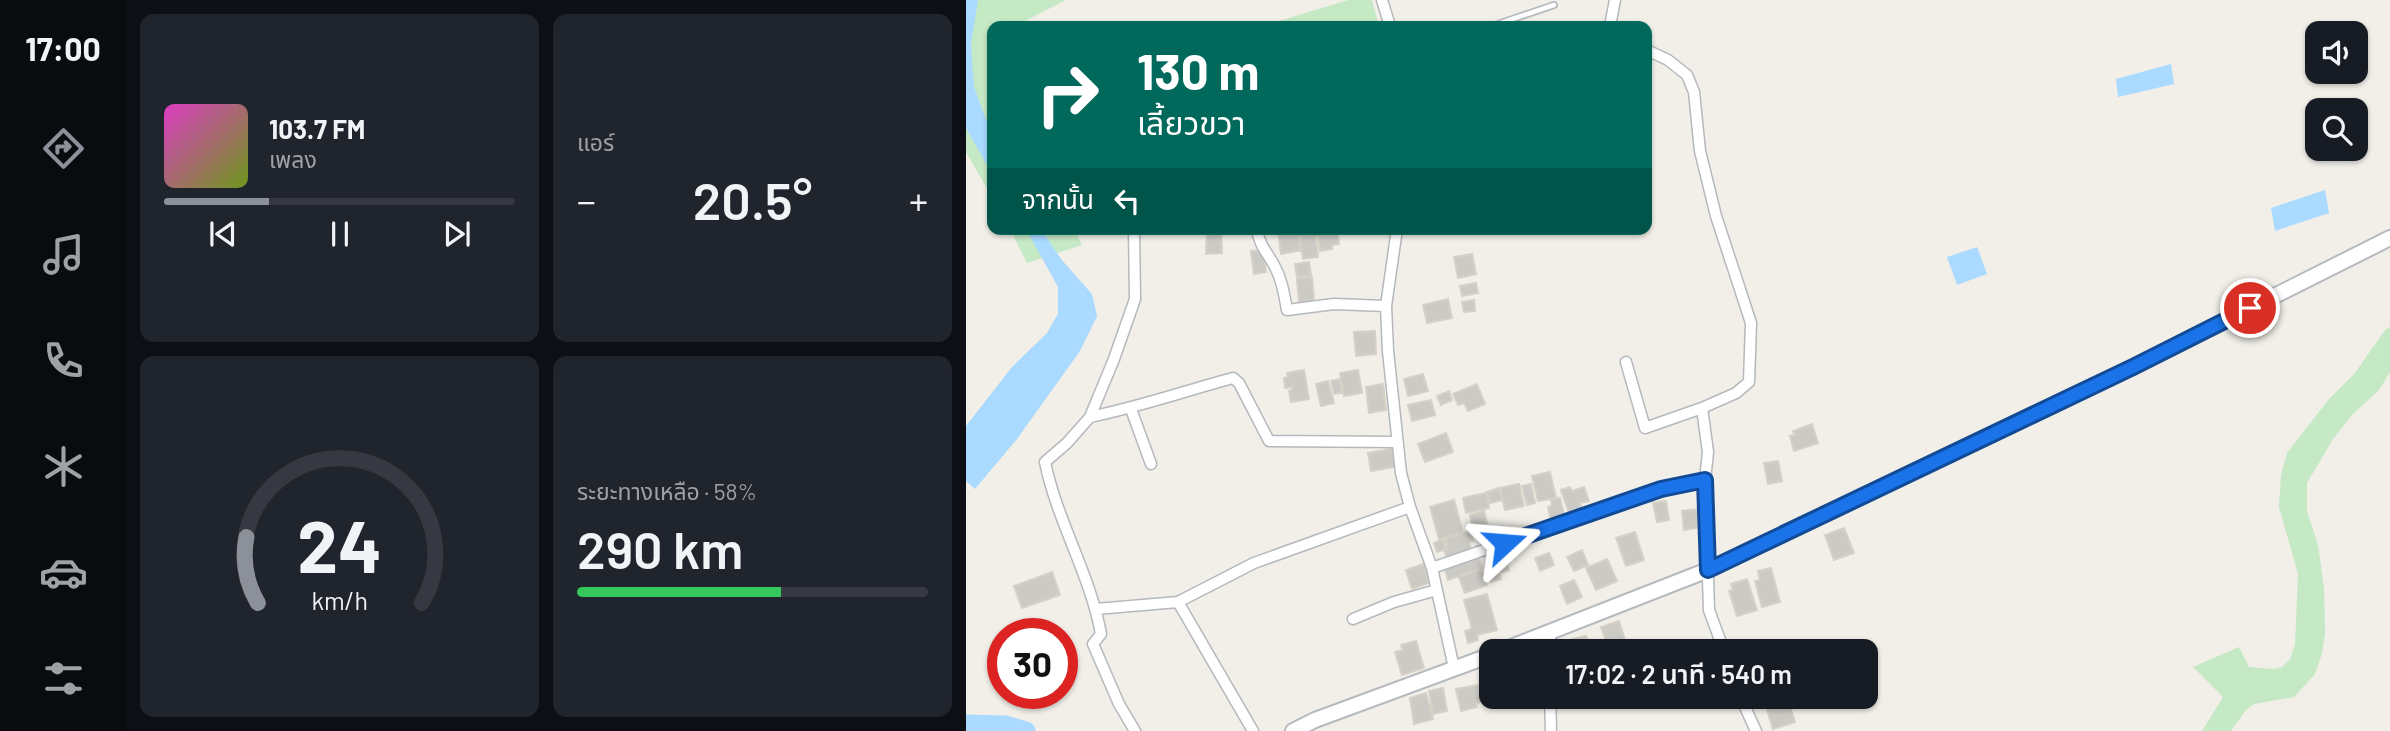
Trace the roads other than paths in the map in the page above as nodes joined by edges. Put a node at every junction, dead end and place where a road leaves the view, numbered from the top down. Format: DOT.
graph roads {
  1 [pos="1382,0"];
  2 [pos="1615,0"];
  3 [pos="1554,5"];
  4 [pos="1388,21"];
  5 [pos="1507,21"];
  6 [pos="1611,21"];
  7 [pos="1652,52"];
  8 [pos="1134,235"];
  9 [pos="1258,235"];
  10 [pos="1396,235"];
  11 [pos="2390,237"];
  12 [pos="1386,306"];
  13 [pos="1626,362"];
  14 [pos="1702,408"];
  15 [pos="1130,409"];
  16 [pos="1090,417"];
  17 [pos="1397,442"];
  18 [pos="1150,464"];
  19 [pos="1705,480"];
  20 [pos="1410,507"];
  21 [pos="1432,568"];
  22 [pos="1708,570"];
  23 [pos="1437,590"];
  24 [pos="1178,602"];
  25 [pos="1096,609"];
  26 [pos="1353,619"];
  27 [pos="1550,634"];
  28 [pos="1536,639"];
  29 [pos="1550,639"];
  30 [pos="1720,639"];
  31 [pos="1479,659"];
  32 [pos="1454,668"];
  33 [pos="1550,709"];
  34 [pos="1746,709"];
  35 [pos="1135,731"];
  36 [pos="1253,731"];
  37 [pos="1293,731"];
  38 [pos="1551,731"];
  39 [pos="1756,731"];
  1 -- 4 [label="street"];
  2 -- 6 [label="street"];
  3 -- 5 [label="lane"];
  7 -- 14 [label="street"];
  8 -- 16 [label="street"];
  9 -- 12 [label="street"];
  10 -- 12 [label="street"];
  11 -- 22 [label="street"];
  12 -- 17 [label="street"];
  13 -- 14 [label="street"];
  14 -- 19 [label="street"];
  15 -- 16 [label="street"];
  15 -- 17 [label="street"];
  15 -- 18 [label="street"];
  16 -- 25 [label="street"];
  17 -- 20 [label="street"];
  19 -- 21 [label="street"];
  19 -- 22 [label="street"];
  20 -- 21 [label="street"];
  20 -- 24 [label="street"];
  21 -- 23 [label="street"];
  22 -- 27 [label="street"];
  22 -- 30 [label="street"];
  23 -- 26 [label="street"];
  23 -- 32 [label="street"];
  24 -- 25 [label="street"];
  24 -- 36 [label="street"];
  25 -- 35 [label="street"];
  27 -- 28 [label="street"];
  27 -- 29 [label="street"];
  31 -- 32 [label="street"];
  32 -- 37 [label="street"];
  33 -- 38 [label="street"];
  34 -- 39 [label="street"];
}
